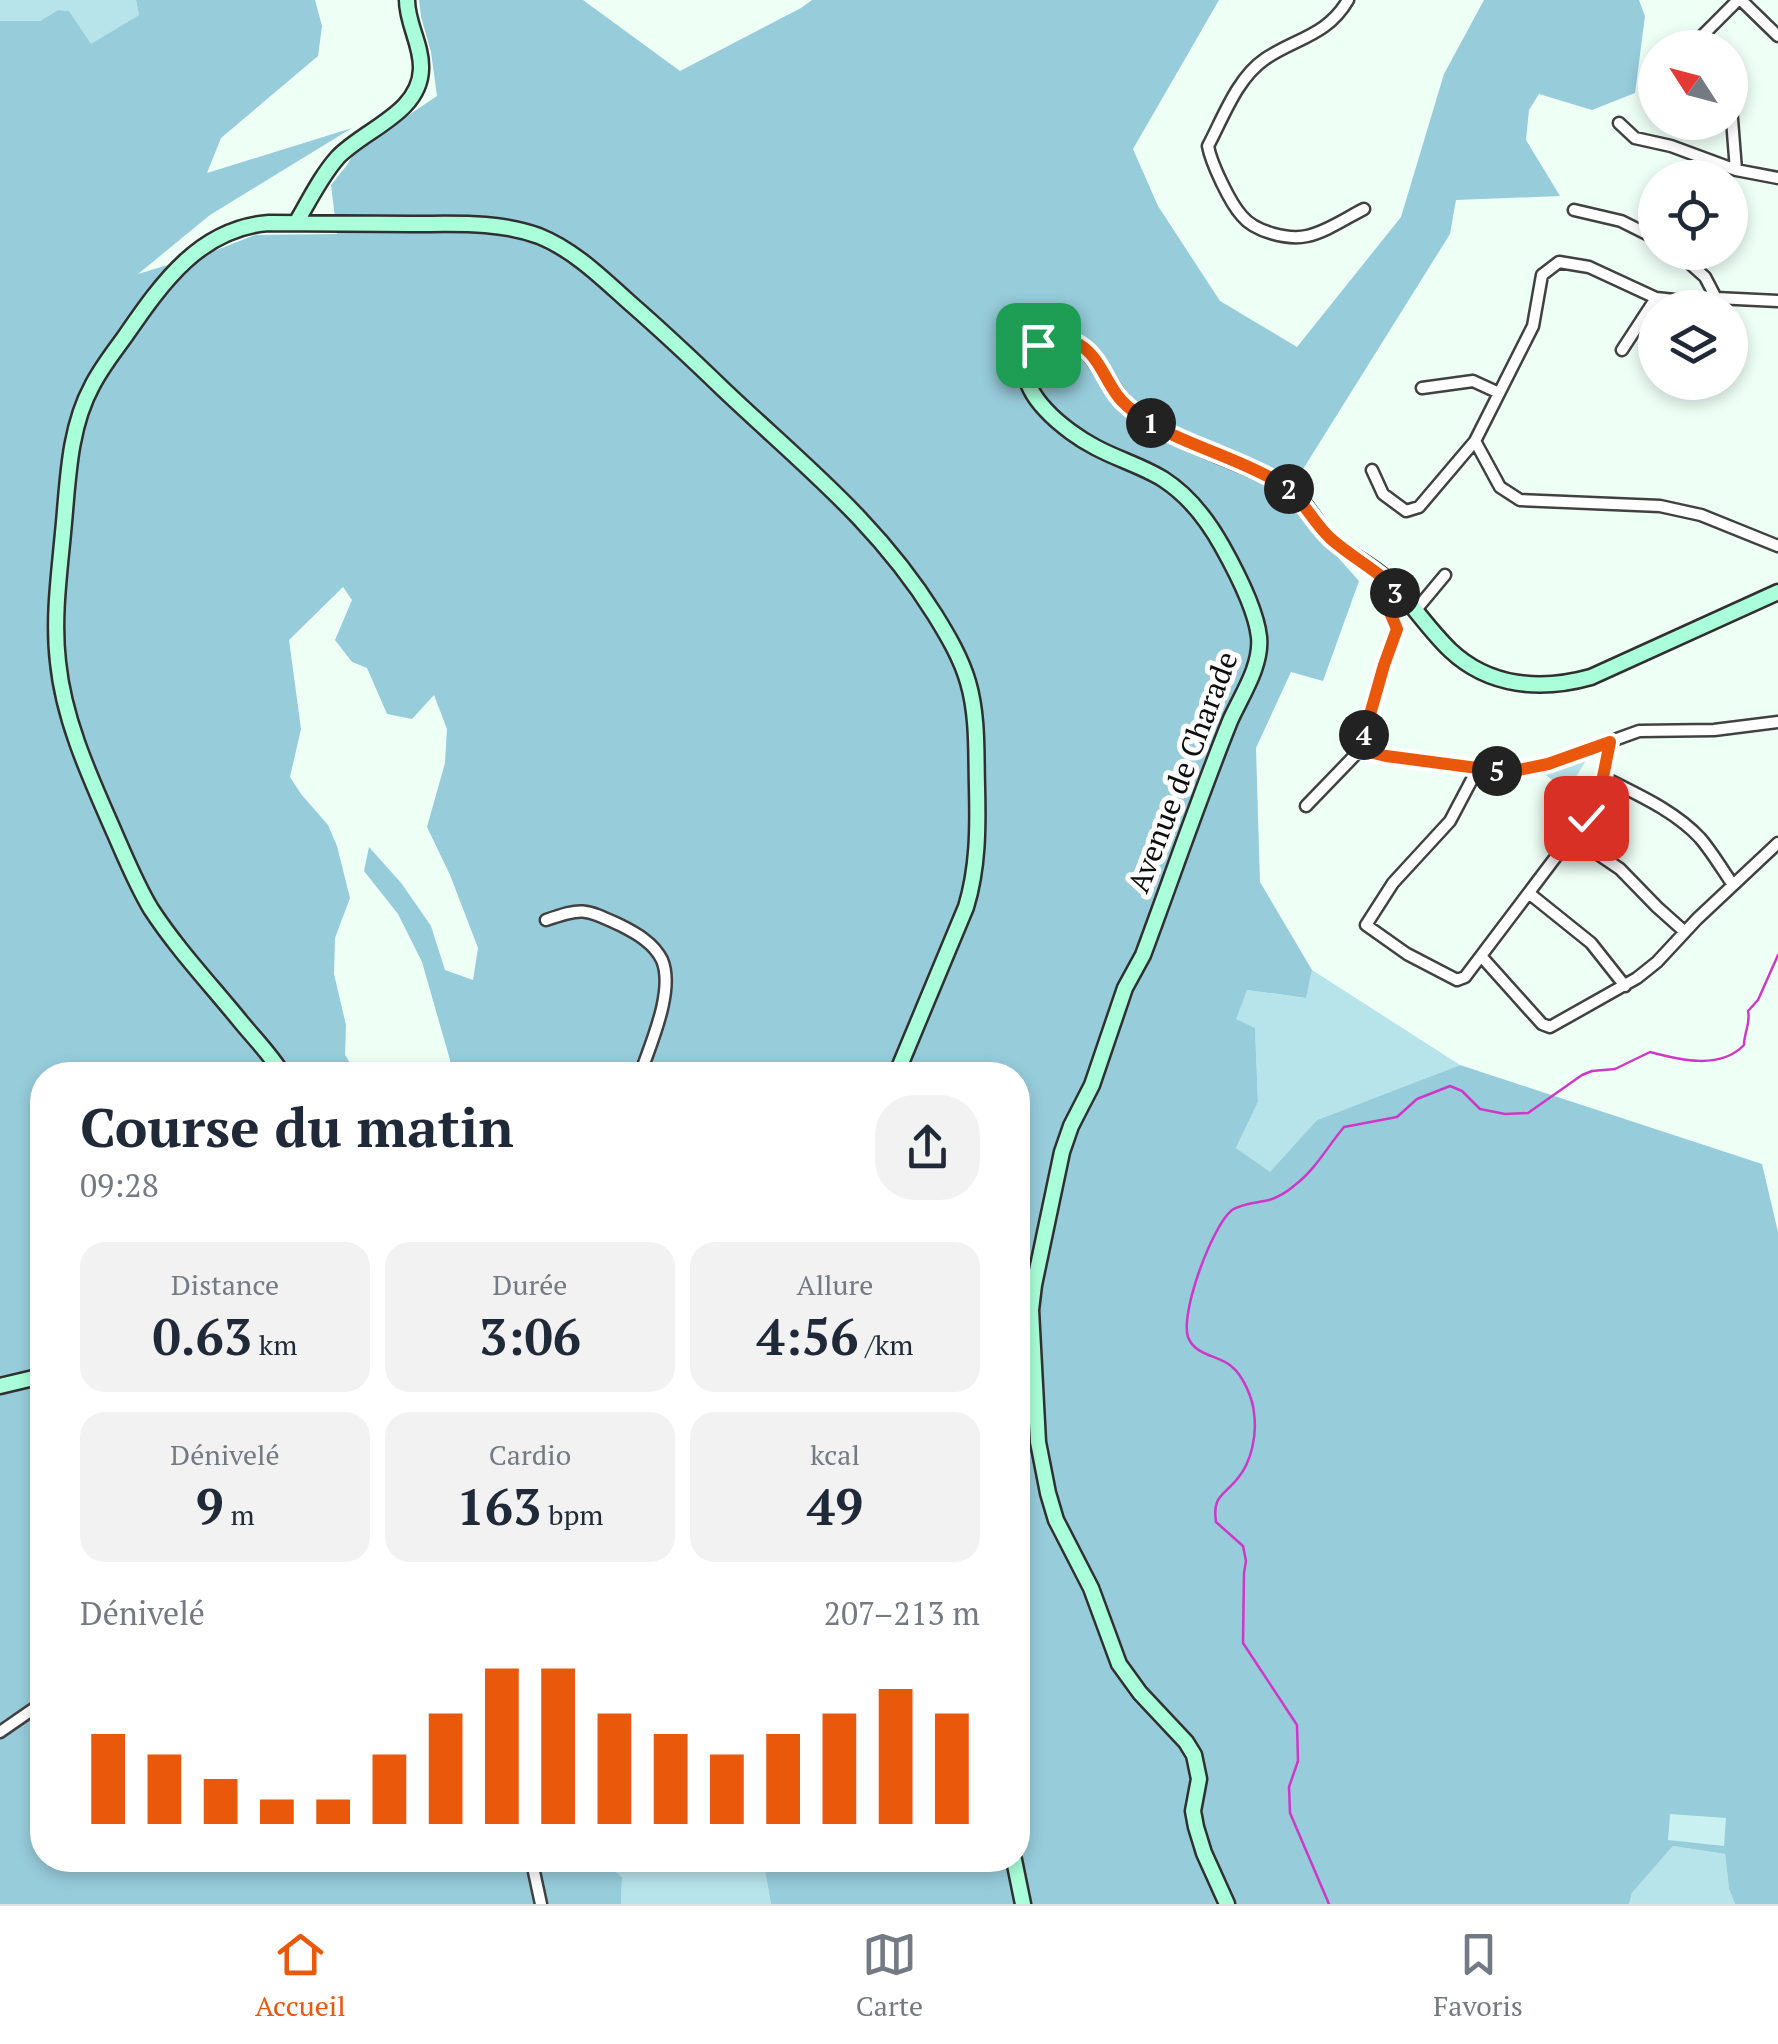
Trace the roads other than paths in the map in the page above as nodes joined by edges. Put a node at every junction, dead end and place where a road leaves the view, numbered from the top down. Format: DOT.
graph roads {
  1 [pos="407,0"];
  2 [pos="1348,0"];
  3 [pos="1740,0"];
  4 [pos="1708,30"];
  5 [pos="1778,36"];
  6 [pos="1618,123"];
  7 [pos="1709,160"];
  8 [pos="1748,172"];
  9 [pos="1778,178"];
  10 [pos="1364,209"];
  11 [pos="1574,210"];
  12 [pos="296,223"];
  13 [pos="1638,230"];
  14 [pos="1697,270"];
  15 [pos="1639,290"];
  16 [pos="1712,290"];
  17 [pos="1748,300"];
  18 [pos="1778,301"];
  19 [pos="1638,326"];
  20 [pos="1622,350"];
  21 [pos="1422,388"];
  22 [pos="1499,393"];
  23 [pos="1475,441"];
  24 [pos="1372,470"];
  25 [pos="1778,546"];
  26 [pos="1446,575"];
  27 [pos="1397,590"];
  28 [pos="1778,592"];
  29 [pos="1415,611"];
  30 [pos="1778,722"];
  31 [pos="1610,742"];
  32 [pos="1360,750"];
  33 [pos="1478,768"];
  34 [pos="1603,777"];
  35 [pos="1306,806"];
  36 [pos="1572,837"];
  37 [pos="1778,843"];
  38 [pos="1732,885"];
  39 [pos="1530,894"];
  40 [pos="546,920"];
  41 [pos="1685,932"];
  42 [pos="1481,956"];
  43 [pos="1625,986"];
  44 [pos="273,1062"];
  45 [pos="645,1062"];
  46 [pos="901,1062"];
  47 [pos="30,1379"];
  48 [pos="0,1386"];
  49 [pos="30,1711"];
  50 [pos="0,1732"];
  51 [pos="534,1872"];
  52 [pos="1016,1872"];
  53 [pos="541,1904"];
  54 [pos="1023,1904"];
  55 [pos="1228,1904"];
  1 -- 12 [label="street"];
  2 -- 10 [label="street"];
  3 -- 4 [label="street"];
  3 -- 5 [label="street"];
  6 -- 7 [label="street"];
  8 -- 9 [label="street"];
  11 -- 13 [label="street"];
  12 -- 44 [label="street"];
  12 -- 46 [label="street"];
  14 -- 16 [label="street"];
  15 -- 22 [label="street"];
  17 -- 18 [label="street"];
  19 -- 20 [label="street"];
  21 -- 22 [label="street"];
  22 -- 23 [label="street"];
  23 -- 24 [label="street"];
  23 -- 25 [label="street"];
  26 -- 29 [label="street"];
  27 -- 29 [label="street, Avenue de Charade"];
  27 -- 32 [label="street"];
  27 -- 55 [label="street, Avenue de Charade"];
  28 -- 29 [label="street, Avenue de Charade"];
  30 -- 31 [label="street"];
  31 -- 33 [label="street"];
  31 -- 34 [label="street"];
  32 -- 33 [label="street"];
  32 -- 35 [label="street"];
  33 -- 42 [label="street"];
  34 -- 36 [label="street"];
  34 -- 38 [label="street"];
  36 -- 39 [label="street"];
  36 -- 41 [label="street"];
  37 -- 38 [label="street"];
  38 -- 41 [label="street"];
  39 -- 42 [label="street"];
  39 -- 43 [label="street"];
  40 -- 45 [label="street"];
  41 -- 43 [label="street"];
  42 -- 43 [label="street"];
  47 -- 48 [label="street"];
  49 -- 50 [label="street"];
  51 -- 53 [label="street"];
  52 -- 54 [label="street"];
}
